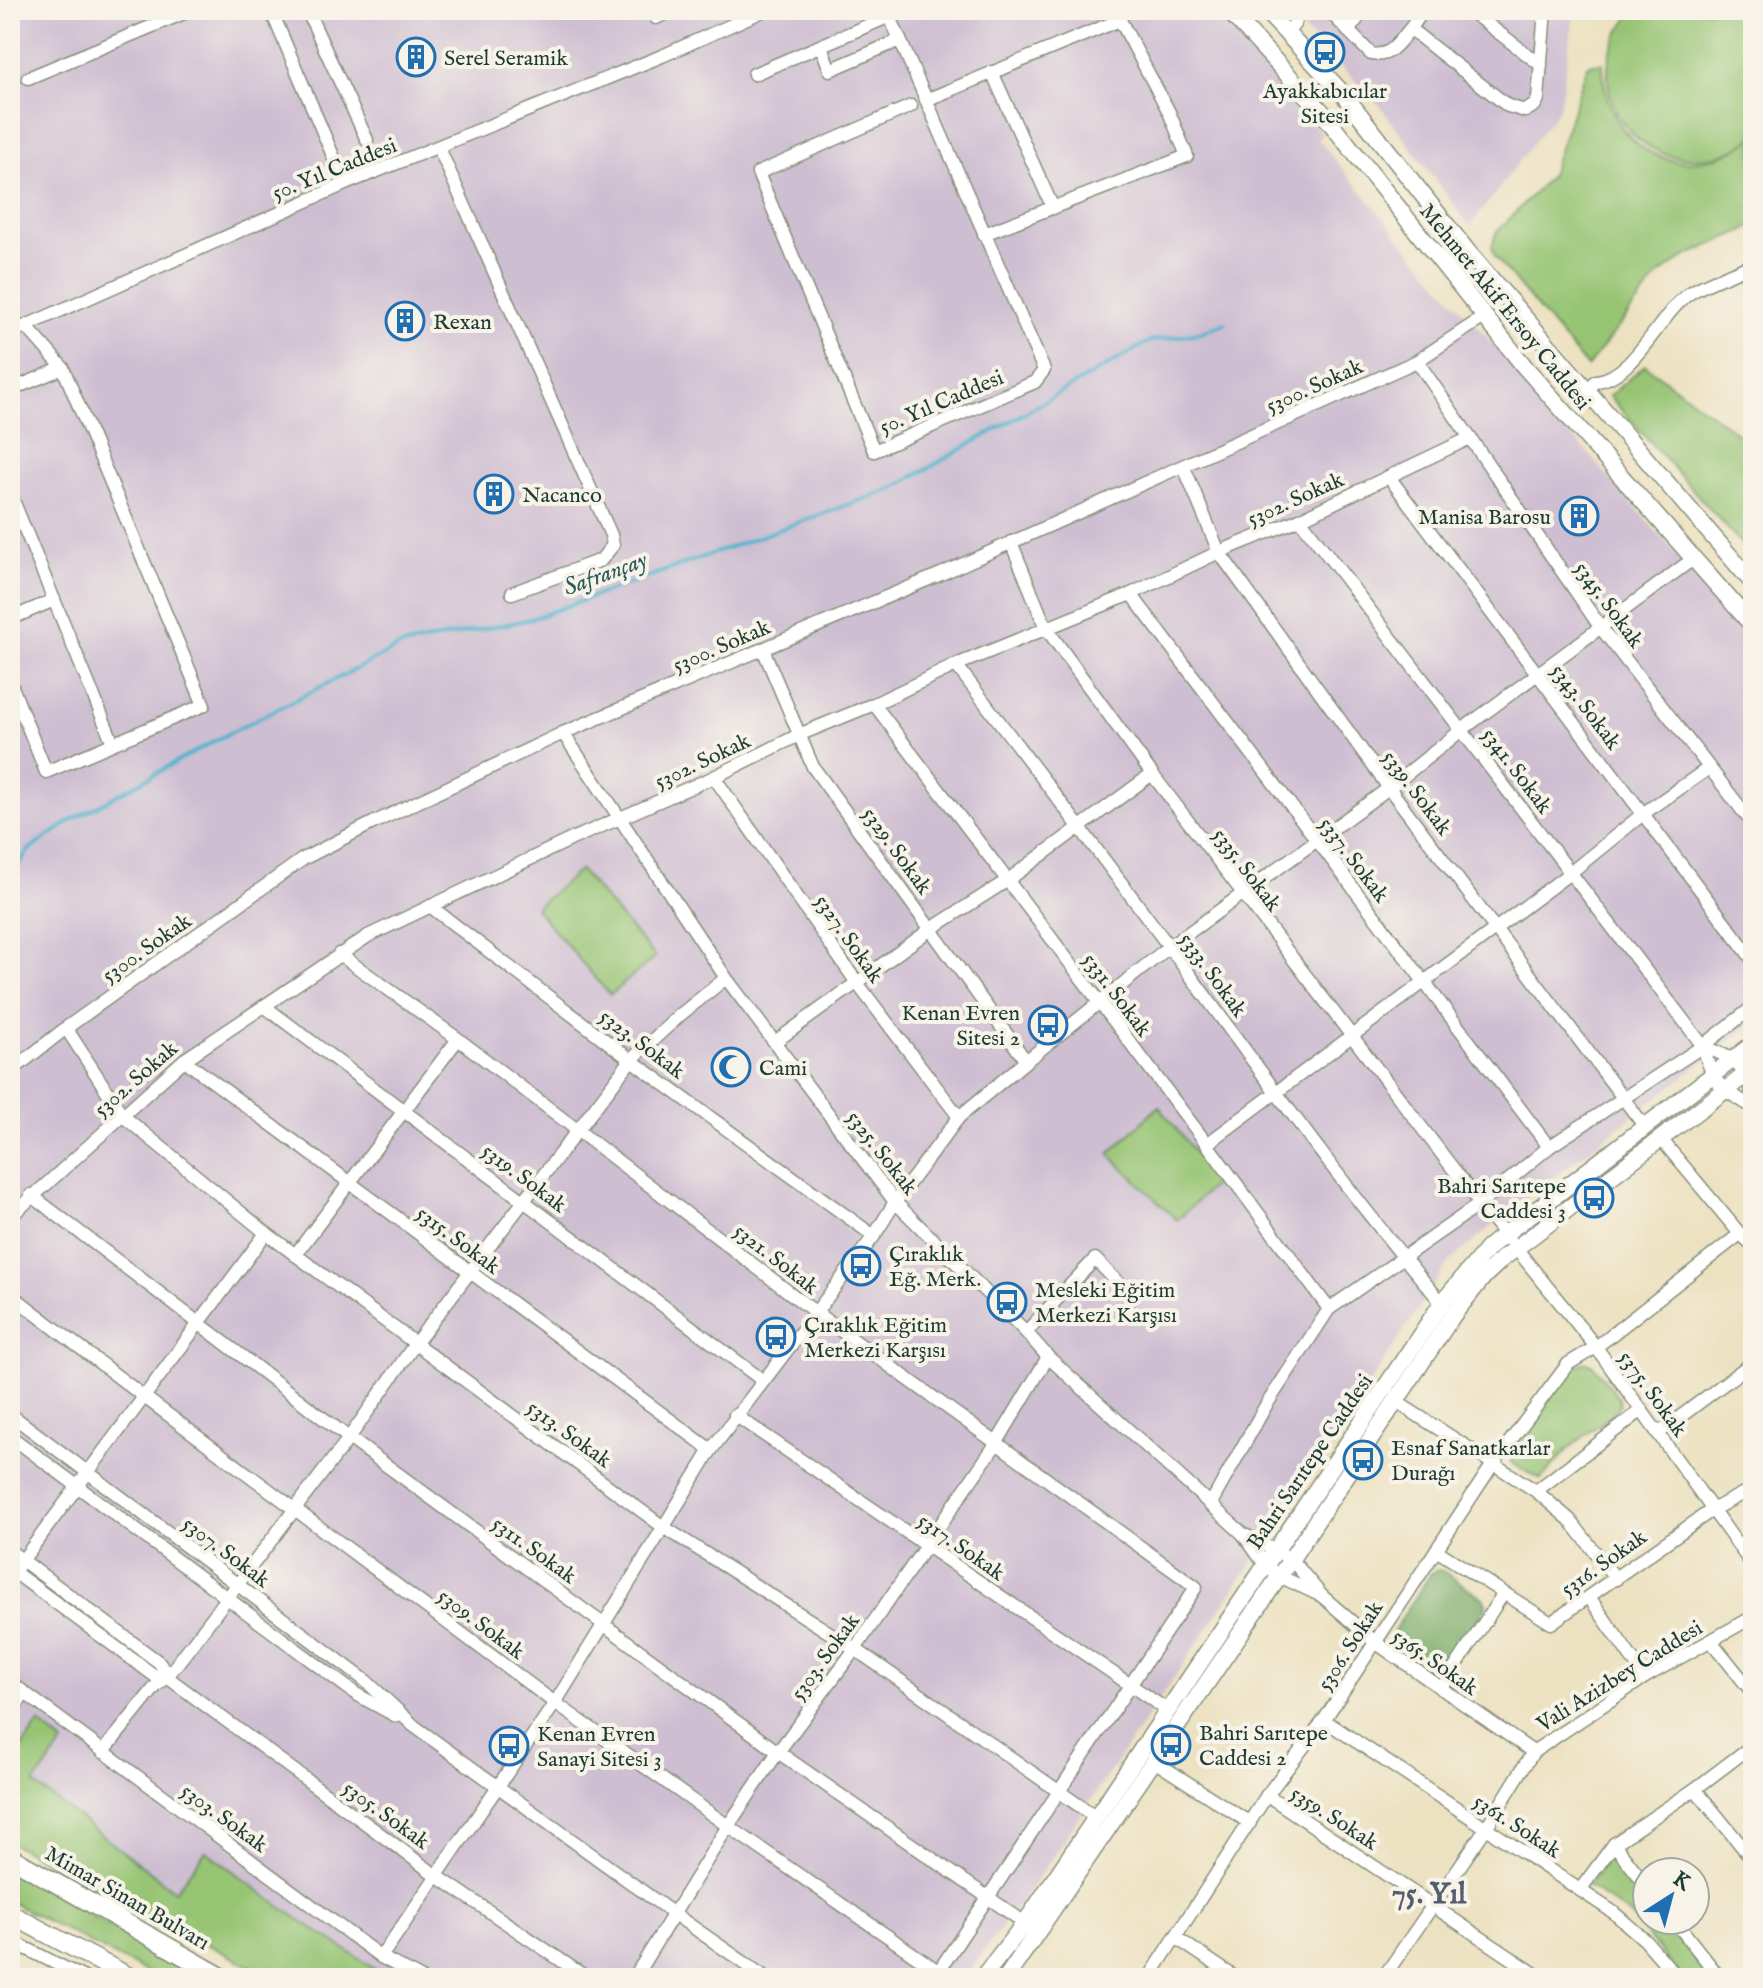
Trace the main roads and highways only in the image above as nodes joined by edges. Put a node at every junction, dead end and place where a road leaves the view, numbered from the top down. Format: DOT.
graph roads {
  1 [pos="1228,10"];
  2 [pos="1273,13"];
  3 [pos="1753,583"];
  4 [pos="1753,626"];
  5 [pos="1753,1044"];
  6 [pos="1750,1072"];
  7 [pos="1272,1571"];
  8 [pos="10,1857"];
  9 [pos="10,1914"];
  10 [pos="131,1978"];
  11 [pos="223,1978"];
  12 [pos="982,1978"];
  13 [pos="1006,1978"];
  1 -- 4 [label="main road, Mehmet Akif Ersoy Caddesi"];
  2 -- 3 [label="main road, Mehmet Akif Ersoy Caddesi"];
  5 -- 7 [label="main road, Bahri Sarıtepe Caddesi"];
  6 -- 7 [label="main road, Bahri Sarıtepe Caddesi"];
  7 -- 12 [label="main road, Bahri Sarıtepe Caddesi"];
  7 -- 13 [label="main road, Bahri Sarıtepe Caddesi"];
  8 -- 11 [label="highway, Mimar Sinan Bulvarı"];
  9 -- 10 [label="highway"];
}
